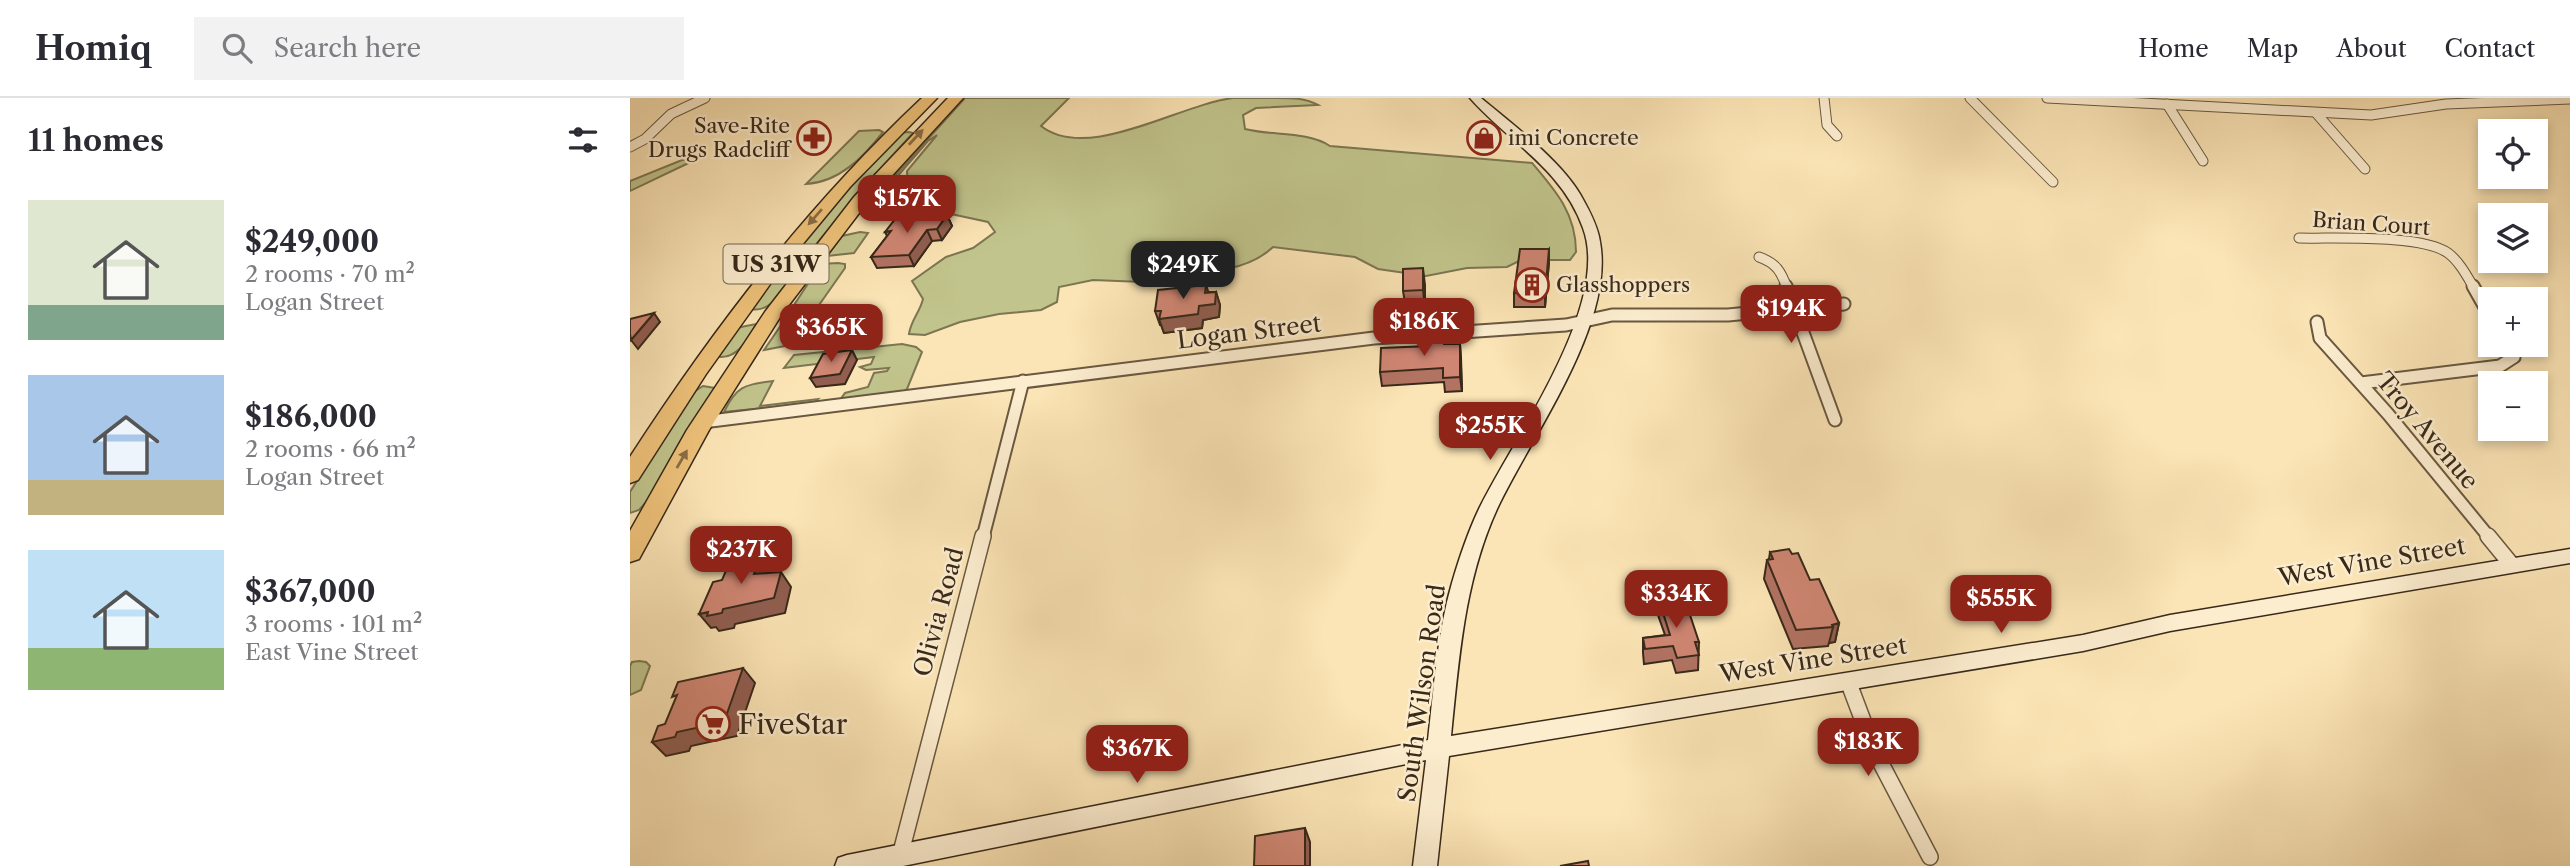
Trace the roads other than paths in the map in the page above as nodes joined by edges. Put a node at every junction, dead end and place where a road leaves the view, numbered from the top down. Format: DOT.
graph roads {
  1 [pos="705,98"];
  2 [pos="930,98"];
  3 [pos="956,98"];
  4 [pos="1475,98"];
  5 [pos="1824,98"];
  6 [pos="1970,98"];
  7 [pos="2047,98"];
  8 [pos="2090,99"];
  9 [pos="2570,99"];
  10 [pos="2474,100"];
  11 [pos="2167,104"];
  12 [pos="2316,113"];
  13 [pos="1837,136"];
  14 [pos="630,148"];
  15 [pos="2203,161"];
  16 [pos="2365,169"];
  17 [pos="2053,182"];
  18 [pos="2299,238"];
  19 [pos="1759,257"];
  20 [pos="2478,298"];
  21 [pos="1844,304"];
  22 [pos="1795,309"];
  23 [pos="1584,321"];
  24 [pos="2317,322"];
  25 [pos="2514,357"];
  26 [pos="1023,381"];
  27 [pos="2361,383"];
  28 [pos="1835,420"];
  29 [pos="703,422"];
  30 [pos="630,475"];
  31 [pos="630,553"];
  32 [pos="2570,556"];
  33 [pos="2511,564"];
  34 [pos="1848,681"];
  35 [pos="1437,748"];
  36 [pos="900,856"];
  37 [pos="1930,857"];
  38 [pos="847,866"];
  39 [pos="1425,866"];
  1 -- 14 [label="street"];
  2 -- 30 [label="highway, US 31W, one-way"];
  29 -- 3 [label="highway, US 31W, one-way"];
  4 -- 23 [label="main road, South Wilson Road"];
  5 -- 13 [label="street"];
  6 -- 17 [label="street"];
  7 -- 8 [label="street"];
  8 -- 11 [label="street"];
  9 -- 10 [label="street"];
  10 -- 12 [label="street"];
  11 -- 12 [label="street"];
  11 -- 15 [label="street"];
  12 -- 16 [label="street"];
  18 -- 20 [label="street, Brian Court"];
  19 -- 22 [label="street"];
  21 -- 22 [label="street, Logan Street"];
  22 -- 23 [label="street, Logan Street"];
  22 -- 28 [label="street"];
  23 -- 26 [label="street, Logan Street"];
  23 -- 35 [label="main road, South Wilson Road"];
  24 -- 27 [label="street, Troy Avenue"];
  25 -- 27 [label="street"];
  26 -- 29 [label="street, Logan Street"];
  26 -- 36 [label="street, Olivia Road"];
  27 -- 33 [label="street, Troy Avenue"];
  31 -- 29 [label="highway, US 31W, one-way"];
  32 -- 33 [label="main road, West Vine Street"];
  33 -- 34 [label="main road, West Vine Street"];
  34 -- 35 [label="main road, West Vine Street"];
  34 -- 37 [label="street"];
  35 -- 36 [label="main road, West Vine Street"];
  35 -- 39 [label="main road, South Wilson Road"];
  36 -- 38 [label="main road, West Vine Street"];
}
